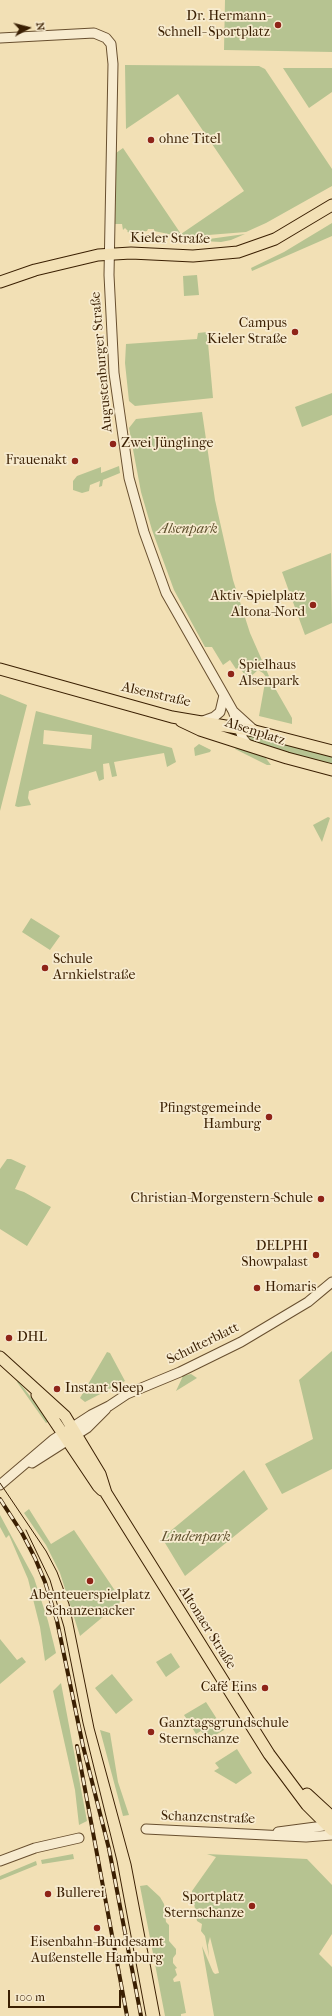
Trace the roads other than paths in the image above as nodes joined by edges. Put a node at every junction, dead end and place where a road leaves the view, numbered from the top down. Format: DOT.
graph roads {
  1 [pos="0,38"];
  2 [pos="332,205"];
  3 [pos="109,254"];
  4 [pos="0,282"];
  5 [pos="0,669"];
  6 [pos="224,695"];
  7 [pos="233,711"];
  8 [pos="172,717"];
  9 [pos="203,721"];
  10 [pos="238,727"];
  11 [pos="255,731"];
  12 [pos="248,745"];
  13 [pos="332,751"];
  14 [pos="332,770"];
  15 [pos="332,1282"];
  16 [pos="0,1357"];
  17 [pos="70,1434"];
  18 [pos="0,1485"];
  19 [pos="331,1826"];
  20 [pos="146,1829"];
  21 [pos="269,1834"];
  22 [pos="79,1838"];
  23 [pos="314,1838"];
  24 [pos="332,1840"];
  25 [pos="0,1861"];
  1 -- 3 [label="street, Augustenburger Straße"];
  2 -- 3 [label="main road, Kieler Straße"];
  3 -- 4 [label="main road, Kieler Straße"];
  3 -- 6 [label="street, Augustenburger Straße"];
  5 -- 8 [label="main road, Alsenstraße"];
  6 -- 7 [label="street, Augustenburger Straße"];
  6 -- 9 [label="street"];
  7 -- 10 [label="street, Augustenburger Straße"];
  7 -- 11 [label="street"];
  8 -- 9 [label="main road, Alsenstraße"];
  8 -- 12 [label="main road, Alsenplatz"];
  9 -- 10 [label="main road, Alsenstraße"];
  10 -- 11 [label="main road, Alsenstraße"];
  10 -- 12 [label="street, Augustenburger Straße"];
  11 -- 13 [label="main road, Alsenstraße"];
  12 -- 14 [label="main road, Alsenplatz"];
  15 -- 17 [label="street, Schulterblatt"];
  16 -- 17 [label="main road, Altonaer Straße"];
  17 -- 18 [label="street, Schulterblatt"];
  17 -- 19 [label="main road, Altonaer Straße"];
  19 -- 21 [label="street, Schanzenstraße"];
  19 -- 23 [label="street, Schanzenstraße"];
  20 -- 21 [label="street, Schanzenstraße"];
  21 -- 23 [label="street, Schanzenstraße"];
  22 -- 25 [label="street"];
  23 -- 24 [label="street"];
}
